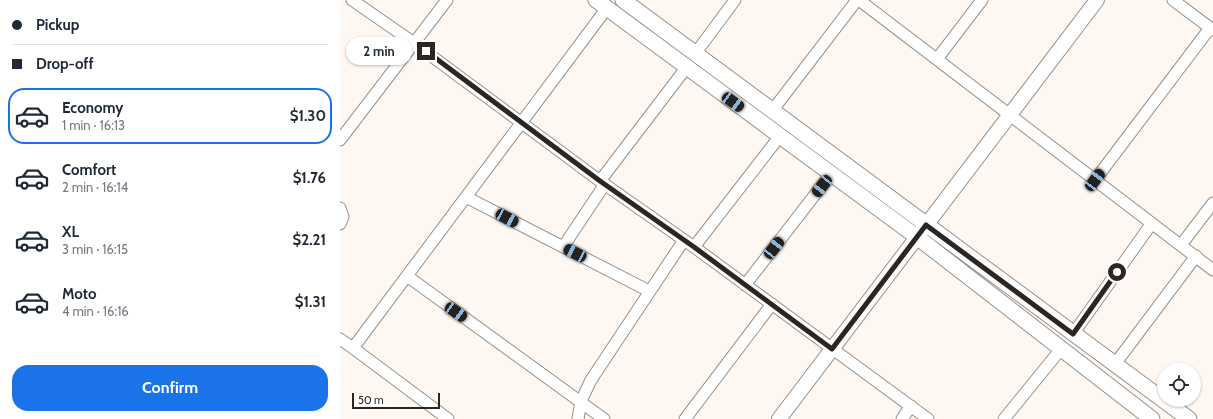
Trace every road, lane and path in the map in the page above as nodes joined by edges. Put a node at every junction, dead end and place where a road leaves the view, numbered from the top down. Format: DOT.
graph roads {
  1 [pos="352,0"];
  2 [pos="447,0"];
  3 [pos="623,0"];
  4 [pos="735,0"];
  5 [pos="858,0"];
  6 [pos="982,0"];
  7 [pos="1097,0"];
  8 [pos="1173,0"];
  9 [pos="601,4"];
  10 [pos="1212,29"];
  11 [pos="414,43"];
  12 [pos="695,54"];
  13 [pos="937,59"];
  14 [pos="686,68"];
  15 [pos="772,111"];
  16 [pos="1010,115"];
  17 [pos="522,122"];
  18 [pos="780,136"];
  19 [pos="340,140"];
  20 [pos="831,174"];
  21 [pos="1095,180"];
  22 [pos="602,183"];
  23 [pos="466,197"];
  24 [pos="1213,203"];
  25 [pos="340,208"];
  26 [pos="1152,223"];
  27 [pos="340,224"];
  28 [pos="922,231"];
  29 [pos="684,240"];
  30 [pos="1181,245"];
  31 [pos="563,247"];
  32 [pos="694,247"];
  33 [pos="1196,256"];
  34 [pos="1213,270"];
  35 [pos="406,276"];
  36 [pos="745,285"];
  37 [pos="649,291"];
  38 [pos="772,304"];
  39 [pos="1073,334"];
  40 [pos="340,339"];
  41 [pos="353,348"];
  42 [pos="832,349"];
  43 [pos="1061,349"];
  44 [pos="1115,364"];
  45 [pos="581,402"];
  46 [pos="911,406"];
  47 [pos="448,419"];
  48 [pos="578,419"];
  49 [pos="604,419"];
  50 [pos="685,419"];
  51 [pos="779,419"];
  52 [pos="902,419"];
  53 [pos="928,419"];
  54 [pos="1004,419"];
  55 [pos="1152,419"];
  56 [pos="1189,419"];
  1 -- 11 [label="street"];
  2 -- 11 [label="street"];
  3 -- 12 [label="main road"];
  4 -- 12 [label="street"];
  5 -- 13 [label="street"];
  5 -- 15 [label="street"];
  6 -- 13 [label="street"];
  7 -- 16 [label="street"];
  8 -- 10 [label="street"];
  9 -- 14 [label="main road"];
  9 -- 17 [label="street"];
  10 -- 21 [label="street"];
  11 -- 17 [label="street"];
  11 -- 19 [label="street"];
  12 -- 15 [label="main road"];
  13 -- 16 [label="street"];
  14 -- 18 [label="main road"];
  14 -- 22 [label="street"];
  15 -- 28 [label="main road"];
  16 -- 21 [label="street"];
  16 -- 28 [label="street"];
  17 -- 22 [label="street"];
  17 -- 23 [label="street"];
  18 -- 20 [label="main road"];
  18 -- 32 [label="street"];
  20 -- 28 [label="main road"];
  20 -- 36 [label="street"];
  21 -- 26 [label="street"];
  22 -- 29 [label="street"];
  22 -- 31 [label="street"];
  23 -- 31 [label="street"];
  23 -- 35 [label="street"];
  24 -- 30 [label="street"];
  25 -- 27 [label="street"];
  26 -- 30 [label="street"];
  26 -- 39 [label="street"];
  28 -- 39 [label="main road"];
  28 -- 42 [label="street"];
  28 -- 43 [label="main road"];
  29 -- 32 [label="street"];
  29 -- 37 [label="street"];
  30 -- 33 [label="street"];
  31 -- 37 [label="street"];
  32 -- 36 [label="street"];
  33 -- 34 [label="street"];
  33 -- 44 [label="street"];
  35 -- 41 [label="street"];
  35 -- 45 [label="street"];
  36 -- 38 [label="street"];
  37 -- 45 [label="street"];
  38 -- 42 [label="street"];
  38 -- 50 [label="street"];
  39 -- 44 [label="main road"];
  40 -- 41 [label="street"];
  41 -- 47 [label="street"];
  42 -- 46 [label="street"];
  42 -- 51 [label="street"];
  43 -- 54 [label="street"];
  43 -- 55 [label="main road"];
  44 -- 56 [label="main road"];
  45 -- 48 [label="street"];
  45 -- 49 [label="street"];
  46 -- 52 [label="street"];
  46 -- 53 [label="street"];
}
